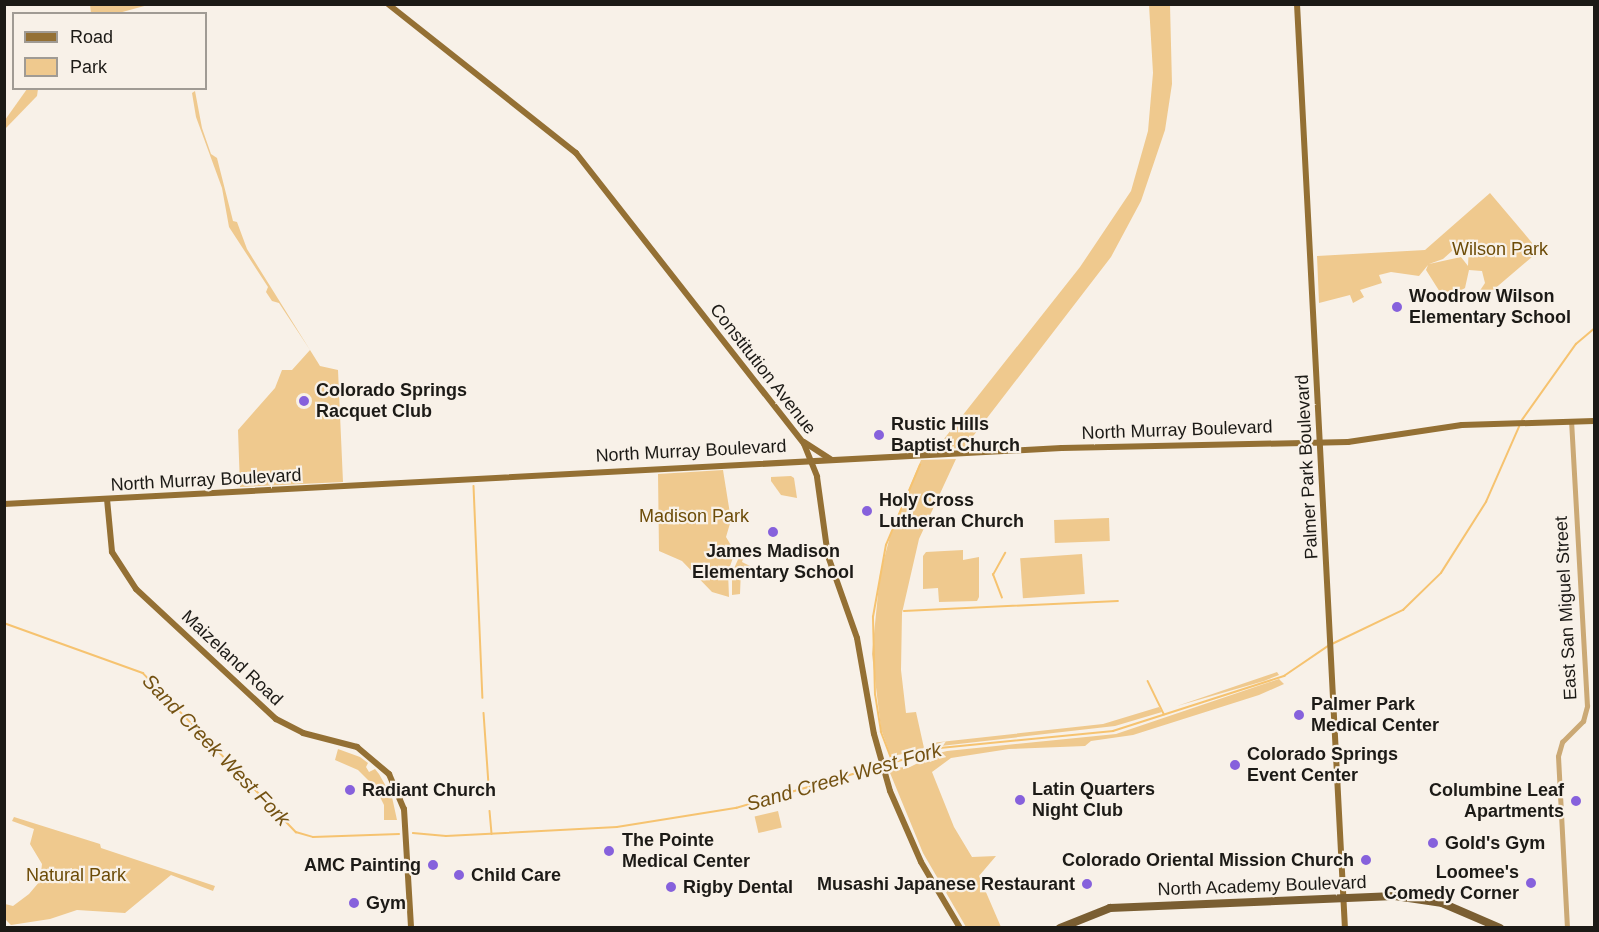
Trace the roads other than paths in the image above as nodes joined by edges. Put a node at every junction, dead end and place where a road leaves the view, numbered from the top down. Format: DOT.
graph roads {
  1 [pos="388,4"];
  2 [pos="1298,4"];
  3 [pos="1594,421"];
  4 [pos="1571,422"];
  5 [pos="801,440"];
  6 [pos="1321,442"];
  7 [pos="831,459"];
  8 [pos="811,460"];
  9 [pos="107,499"];
  10 [pos="4,504"];
  11 [pos="1343,897"];
  12 [pos="411,927"];
  13 [pos="960,927"];
  14 [pos="1060,927"];
  15 [pos="1345,927"];
  16 [pos="1500,927"];
  17 [pos="1568,927"];
  1 -- 5 [label="main road, Constitution Avenue"];
  2 -- 6 [label="main road, Palmer Park Boulevard"];
  3 -- 4 [label="main road, North Murray Boulevard"];
  4 -- 6 [label="main road, North Murray Boulevard"];
  4 -- 17 [label="street, East San Miguel Street"];
  5 -- 7 [label="main road"];
  5 -- 8 [label="main road, Constitution Avenue"];
  6 -- 7 [label="main road, North Murray Boulevard"];
  6 -- 11 [label="main road, Palmer Park Boulevard"];
  7 -- 8 [label="main road, North Murray Boulevard"];
  8 -- 9 [label="main road, North Murray Boulevard"];
  8 -- 13 [label="main road, Constitution Avenue"];
  9 -- 10 [label="main road, North Murray Boulevard"];
  9 -- 12 [label="main road, Maizeland Road"];
  11 -- 14 [label="highway, North Academy Boulevard"];
  11 -- 15 [label="main road, Palmer Park Boulevard"];
  11 -- 16 [label="highway, North Academy Boulevard"];
}
